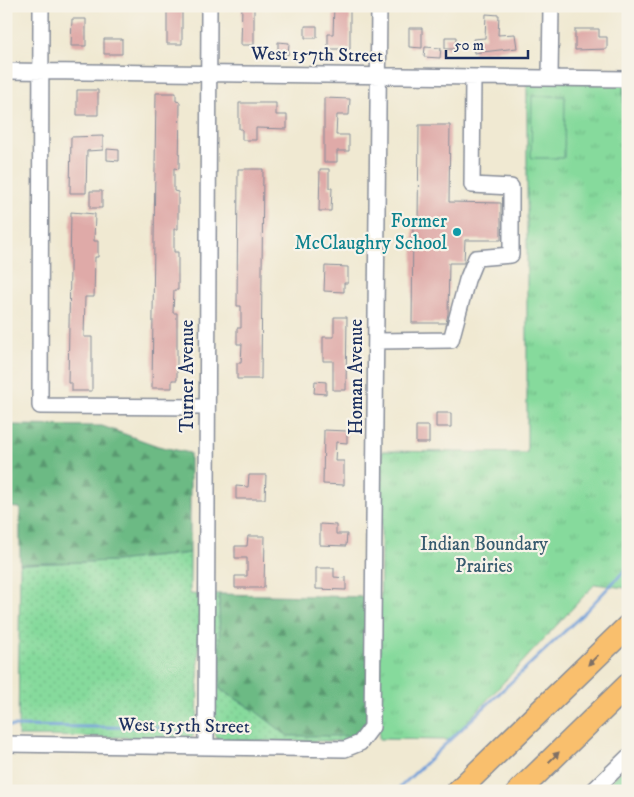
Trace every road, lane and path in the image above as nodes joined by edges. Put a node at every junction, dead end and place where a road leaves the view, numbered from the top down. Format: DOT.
graph roads {
  1 [pos="41,6"];
  2 [pos="209,6"];
  3 [pos="379,6"];
  4 [pos="550,6"];
  5 [pos="6,71"];
  6 [pos="41,72"];
  7 [pos="208,74"];
  8 [pos="378,76"];
  9 [pos="473,77"];
  10 [pos="550,78"];
  11 [pos="628,79"];
  12 [pos="376,340"];
  13 [pos="206,407"];
  14 [pos="628,626"];
  15 [pos="628,685"];
  16 [pos="360,743"];
  17 [pos="6,744"];
  18 [pos="206,746"];
  19 [pos="628,757"];
  20 [pos="458,791"];
  21 [pos="519,791"];
  22 [pos="592,791"];
  1 -- 6 [label="street"];
  2 -- 7 [label="street, Turner Avenue"];
  3 -- 8 [label="street, Homan Avenue"];
  4 -- 10 [label="street"];
  5 -- 6 [label="street, West 157th Street"];
  6 -- 7 [label="street, West 157th Street"];
  6 -- 13 [label="street"];
  7 -- 8 [label="street, West 157th Street"];
  7 -- 13 [label="street, Turner Avenue"];
  8 -- 9 [label="street, West 157th Street"];
  8 -- 12 [label="street, Homan Avenue"];
  9 -- 10 [label="street, West 157th Street"];
  9 -- 12 [label="street"];
  10 -- 11 [label="street, West 157th Street"];
  12 -- 16 [label="street, Homan Avenue"];
  13 -- 18 [label="street, Turner Avenue"];
  14 -- 20 [label="highway, one-way"];
  21 -- 15 [label="highway, one-way"];
  16 -- 18 [label="street, West 155th Street"];
  17 -- 18 [label="street, West 155th Street"];
  19 -- 22 [label="street"];
}
